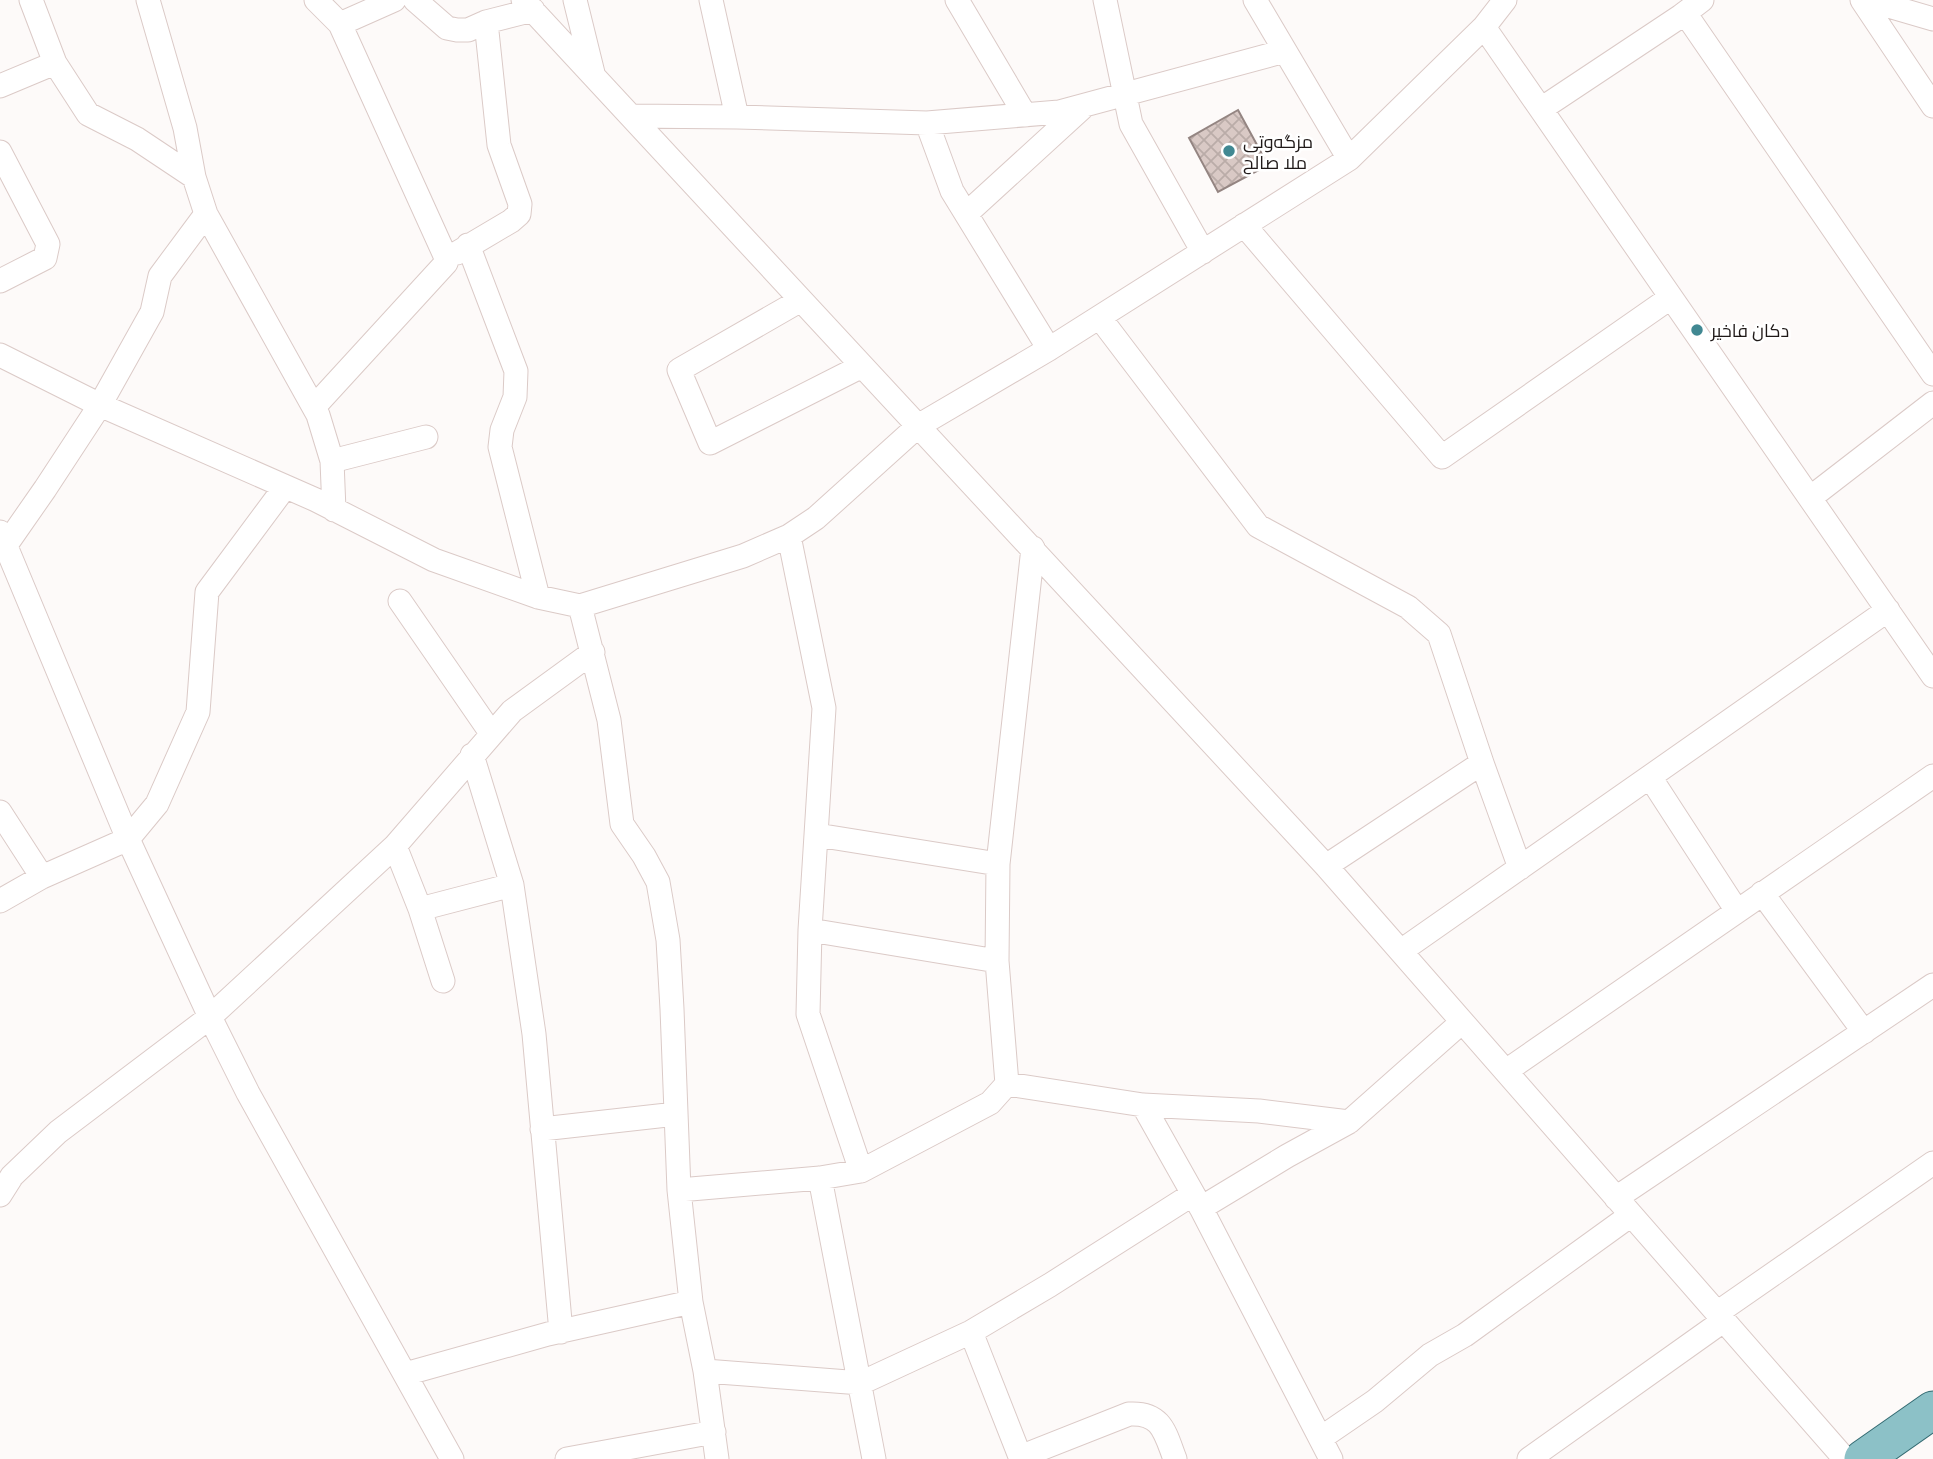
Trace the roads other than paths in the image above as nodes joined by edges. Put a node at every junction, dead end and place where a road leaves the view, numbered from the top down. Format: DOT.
graph roads {
  1 [pos="31,0"];
  2 [pos="148,0"];
  3 [pos="316,0"];
  4 [pos="394,0"];
  5 [pos="415,0"];
  6 [pos="575,0"];
  7 [pos="711,0"];
  8 [pos="957,0"];
  9 [pos="1105,0"];
  10 [pos="1255,0"];
  11 [pos="1505,0"];
  12 [pos="1862,0"];
  13 [pos="1868,0"];
  14 [pos="528,5"];
  15 [pos="1684,7"];
  16 [pos="1933,19"];
  17 [pos="486,22"];
  18 [pos="340,24"];
  19 [pos="1483,27"];
  20 [pos="1285,51"];
  21 [pos="55,63"];
  22 [pos="593,76"];
  23 [pos="0,86"];
  24 [pos="1125,95"];
  25 [pos="1084,106"];
  26 [pos="1933,106"];
  27 [pos="1541,109"];
  28 [pos="1025,115"];
  29 [pos="631,116"];
  30 [pos="737,117"];
  31 [pos="928,123"];
  32 [pos="0,152"];
  33 [pos="1349,159"];
  34 [pos="194,177"];
  35 [pos="206,214"];
  36 [pos="966,214"];
  37 [pos="1244,225"];
  38 [pos="468,245"];
  39 [pos="1203,252"];
  40 [pos="447,260"];
  41 [pos="0,281"];
  42 [pos="1670,298"];
  43 [pos="801,300"];
  44 [pos="1100,317"];
  45 [pos="1049,349"];
  46 [pos="0,355"];
  47 [pos="862,366"];
  48 [pos="1933,374"];
  49 [pos="1933,404"];
  50 [pos="100,405"];
  51 [pos="314,407"];
  52 [pos="918,426"];
  53 [pos="426,437"];
  54 [pos="332,461"];
  55 [pos="285,487"];
  56 [pos="1810,498"];
  57 [pos="334,510"];
  58 [pos="789,536"];
  59 [pos="3,538"];
  60 [pos="1033,548"];
  61 [pos="538,597"];
  62 [pos="400,601"];
  63 [pos="580,606"];
  64 [pos="1888,610"];
  65 [pos="593,652"];
  66 [pos="1933,676"];
  67 [pos="491,733"];
  68 [pos="472,755"];
  69 [pos="1482,763"];
  70 [pos="1933,776"];
  71 [pos="1650,777"];
  72 [pos="0,812"];
  73 [pos="817,835"];
  74 [pos="128,839"];
  75 [pos="395,846"];
  76 [pos="998,864"];
  77 [pos="1326,866"];
  78 [pos="1520,868"];
  79 [pos="42,877"];
  80 [pos="512,885"];
  81 [pos="1762,893"];
  82 [pos="0,901"];
  83 [pos="420,909"];
  84 [pos="1737,911"];
  85 [pos="810,930"];
  86 [pos="1401,951"];
  87 [pos="997,961"];
  88 [pos="443,981"];
  89 [pos="1933,985"];
  90 [pos="209,1017"];
  91 [pos="1462,1022"];
  92 [pos="1864,1032"];
  93 [pos="1506,1072"];
  94 [pos="1007,1084"];
  95 [pos="1143,1105"];
  96 [pos="676,1114"];
  97 [pos="1349,1122"];
  98 [pos="542,1129"];
  99 [pos="1933,1163"];
  100 [pos="861,1171"];
  101 [pos="820,1178"];
  102 [pos="679,1190"];
  103 [pos="0,1195"];
  104 [pos="1197,1201"];
  105 [pos="1623,1206"];
  106 [pos="691,1302"];
  107 [pos="1720,1317"];
  108 [pos="561,1332"];
  109 [pos="971,1332"];
  110 [pos="705,1371"];
  111 [pos="405,1374"];
  112 [pos="861,1383"];
  113 [pos="1933,1410"];
  114 [pos="714,1432"];
  115 [pos="1326,1449"];
  116 [pos="1020,1458"];
  117 [pos="452,1459"];
  118 [pos="567,1459"];
  119 [pos="718,1459"];
  120 [pos="874,1459"];
  121 [pos="1175,1459"];
  122 [pos="1529,1459"];
  123 [pos="1845,1459"];
  124 [pos="1863,1459"];
  1 -- 21 [label="street"];
  2 -- 34 [label="street"];
  3 -- 18 [label="street"];
  4 -- 18 [label="street"];
  5 -- 17 [label="street"];
  6 -- 22 [label="street"];
  7 -- 30 [label="street"];
  8 -- 28 [label="street"];
  9 -- 24 [label="street"];
  10 -- 20 [label="street"];
  11 -- 19 [label="street"];
  12 -- 26 [label="street"];
  13 -- 16 [label="street"];
  14 -- 17 [label="street"];
  14 -- 22 [label="street"];
  15 -- 27 [label="street"];
  15 -- 48 [label="street"];
  17 -- 38 [label="street"];
  18 -- 40 [label="street"];
  19 -- 27 [label="street"];
  19 -- 33 [label="street"];
  20 -- 24 [label="street"];
  20 -- 33 [label="street"];
  21 -- 23 [label="street"];
  21 -- 34 [label="street"];
  22 -- 29 [label="street"];
  24 -- 25 [label="street"];
  24 -- 39 [label="street"];
  25 -- 28 [label="street"];
  25 -- 36 [label="street"];
  27 -- 42 [label="street"];
  28 -- 31 [label="street"];
  29 -- 30 [label="street"];
  29 -- 43 [label="street"];
  30 -- 31 [label="street"];
  31 -- 36 [label="street"];
  32 -- 41 [label="street"];
  33 -- 37 [label="street"];
  34 -- 35 [label="street"];
  35 -- 50 [label="street"];
  35 -- 51 [label="street"];
  36 -- 45 [label="street"];
  37 -- 39 [label="street"];
  37 -- 42 [label="street"];
  38 -- 40 [label="street"];
  38 -- 61 [label="street"];
  39 -- 44 [label="street"];
  40 -- 51 [label="street"];
  42 -- 56 [label="street"];
  43 -- 47 [label="street"];
  43 -- 47 [label="street"];
  44 -- 45 [label="street"];
  44 -- 69 [label="street"];
  45 -- 52 [label="street"];
  46 -- 50 [label="street"];
  47 -- 52 [label="street"];
  49 -- 56 [label="street"];
  50 -- 55 [label="street"];
  50 -- 59 [label="street"];
  51 -- 54 [label="street"];
  52 -- 58 [label="street"];
  52 -- 60 [label="street"];
  53 -- 54 [label="street"];
  54 -- 57 [label="street"];
  55 -- 57 [label="street"];
  55 -- 74 [label="street"];
  56 -- 64 [label="street"];
  57 -- 61 [label="street"];
  58 -- 63 [label="street"];
  58 -- 73 [label="street"];
  59 -- 74 [label="street"];
  60 -- 76 [label="street"];
  60 -- 77 [label="street"];
  61 -- 63 [label="street"];
  62 -- 67 [label="street"];
  63 -- 65 [label="street"];
  64 -- 66 [label="street"];
  64 -- 71 [label="street"];
  65 -- 67 [label="street"];
  65 -- 96 [label="street"];
  67 -- 68 [label="street"];
  68 -- 75 [label="street"];
  68 -- 80 [label="street"];
  69 -- 77 [label="street"];
  69 -- 78 [label="street"];
  70 -- 81 [label="street"];
  71 -- 78 [label="street"];
  71 -- 84 [label="street"];
  72 -- 79 [label="street"];
  73 -- 76 [label="street"];
  73 -- 85 [label="street"];
  74 -- 79 [label="street"];
  74 -- 90 [label="street"];
  75 -- 83 [label="street"];
  75 -- 90 [label="street"];
  76 -- 87 [label="street"];
  77 -- 86 [label="street"];
  78 -- 86 [label="street"];
  79 -- 82 [label="street"];
  80 -- 83 [label="street"];
  80 -- 98 [label="street"];
  81 -- 84 [label="street"];
  81 -- 92 [label="street"];
  83 -- 88 [label="street"];
  84 -- 93 [label="street"];
  85 -- 87 [label="street"];
  85 -- 100 [label="street"];
  86 -- 91 [label="street"];
  87 -- 94 [label="street"];
  89 -- 92 [label="street"];
  90 -- 103 [label="street"];
  90 -- 111 [label="street"];
  91 -- 93 [label="street"];
  91 -- 97 [label="street"];
  92 -- 105 [label="street"];
  93 -- 105 [label="street"];
  94 -- 95 [label="street"];
  94 -- 100 [label="street"];
  95 -- 97 [label="street"];
  95 -- 104 [label="street"];
  96 -- 98 [label="street"];
  96 -- 102 [label="street"];
  97 -- 104 [label="street"];
  98 -- 108 [label="street"];
  99 -- 107 [label="street"];
  100 -- 101 [label="street"];
  101 -- 102 [label="street"];
  101 -- 112 [label="street"];
  102 -- 106 [label="street"];
  104 -- 109 [label="street"];
  104 -- 115 [label="street"];
  105 -- 107 [label="street"];
  105 -- 115 [label="street"];
  106 -- 108 [label="street"];
  106 -- 110 [label="street"];
  107 -- 122 [label="street"];
  107 -- 123 [label="street"];
  108 -- 111 [label="street"];
  109 -- 112 [label="street"];
  109 -- 116 [label="street"];
  110 -- 112 [label="street"];
  110 -- 114 [label="street"];
  111 -- 117 [label="street"];
  112 -- 120 [label="street"];
  113 -- 124 [label="main road"];
  114 -- 118 [label="street"];
  114 -- 119 [label="street"];
  116 -- 121 [label="street"];
}
